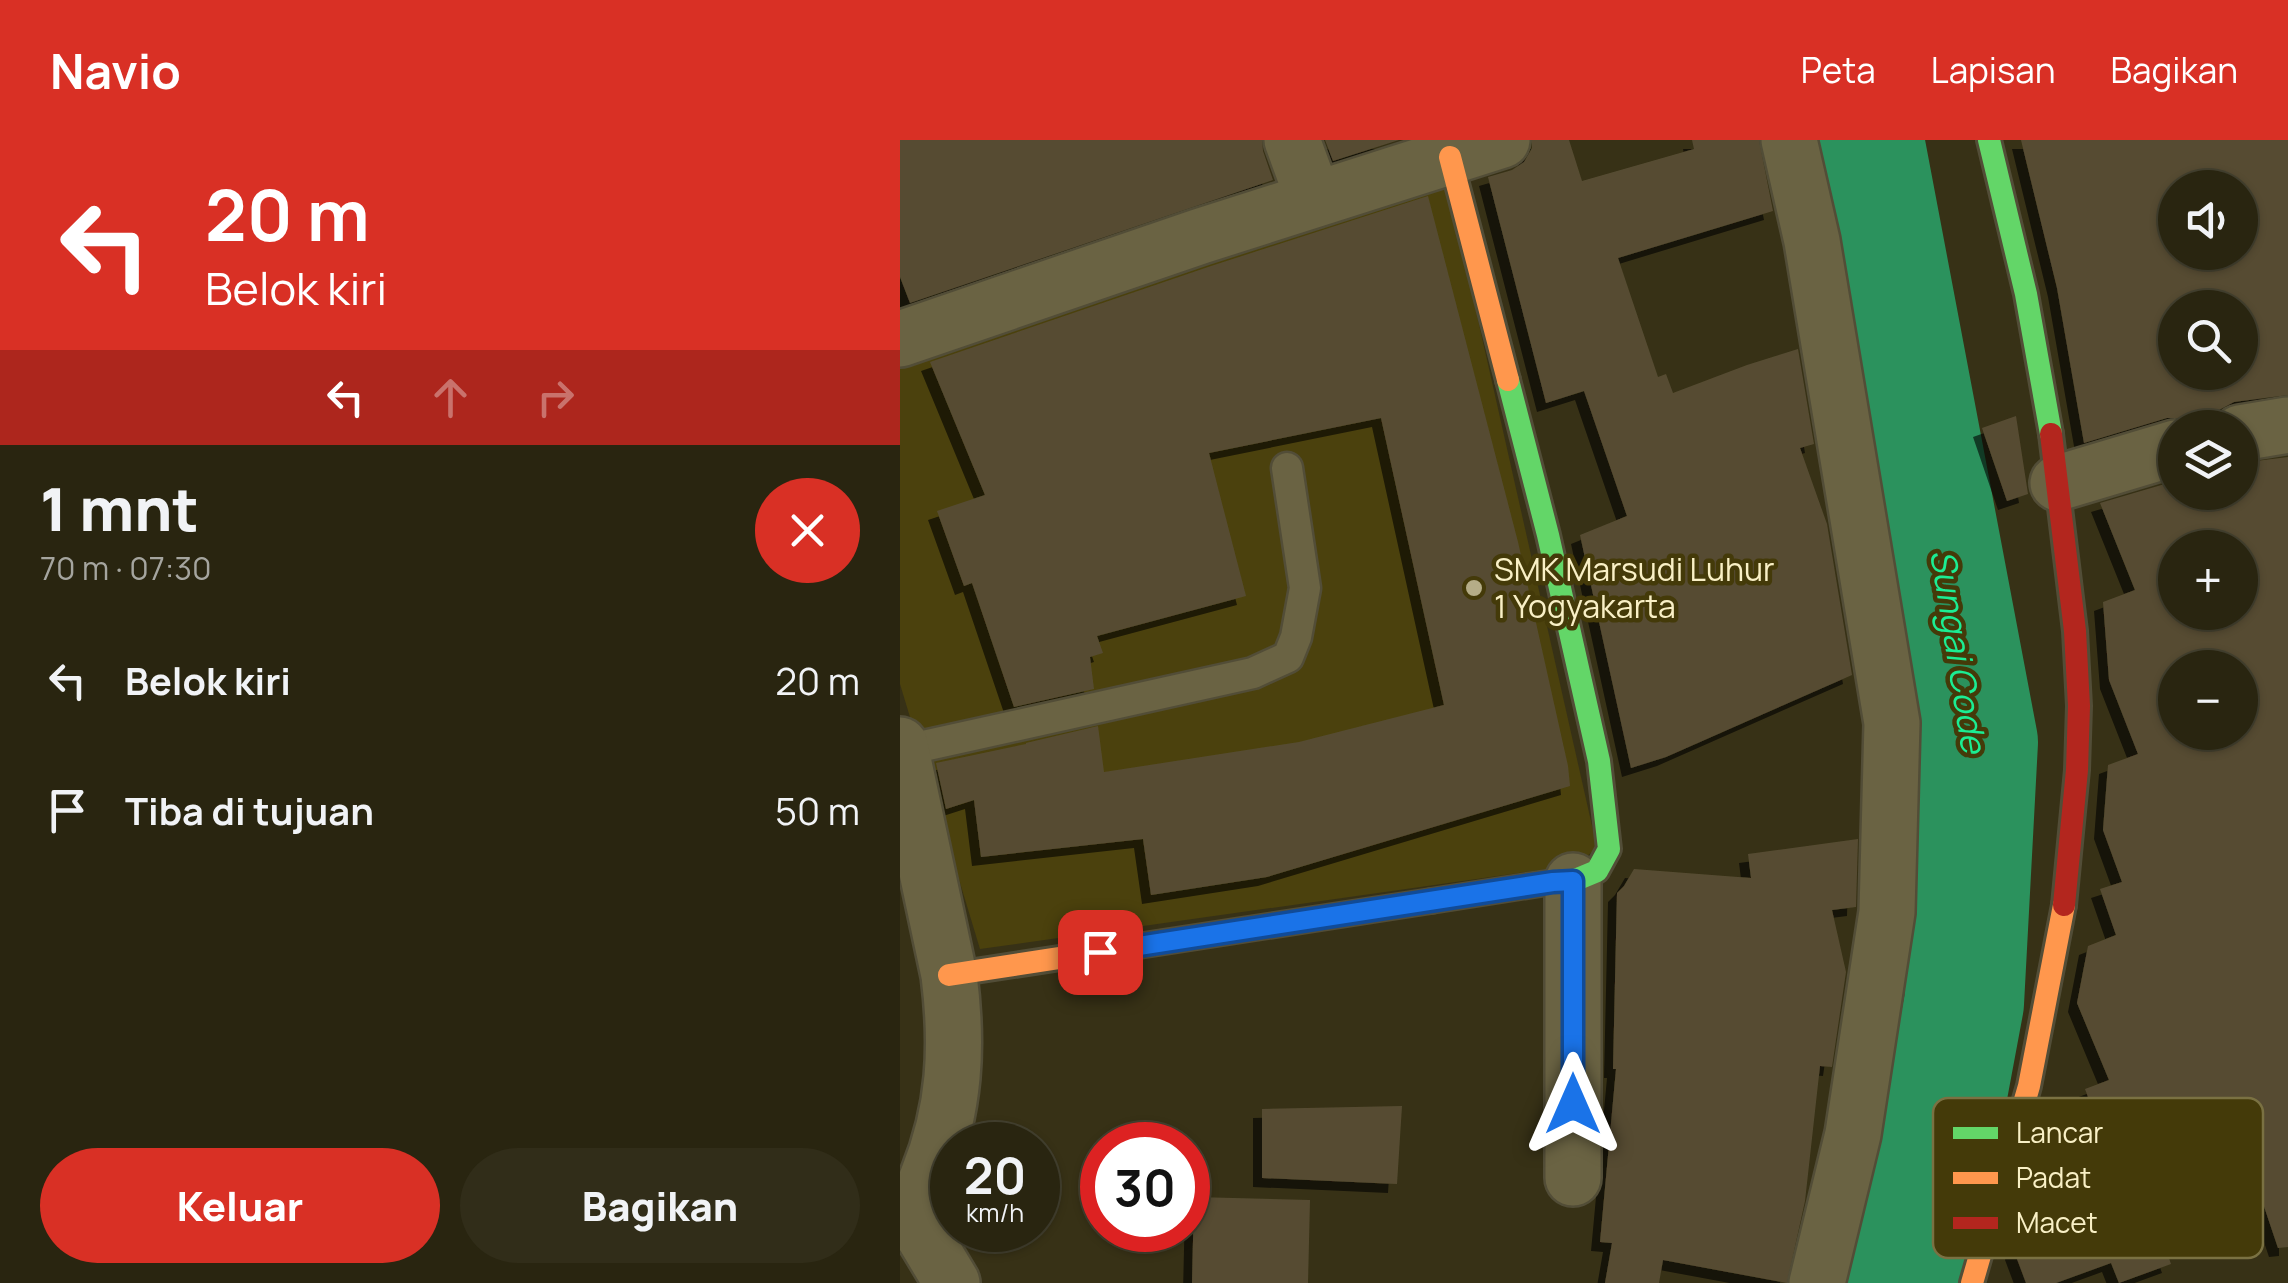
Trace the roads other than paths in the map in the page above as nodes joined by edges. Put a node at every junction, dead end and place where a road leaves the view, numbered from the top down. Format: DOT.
graph roads {
  1 [pos="1292,140"];
  2 [pos="1502,140"];
  3 [pos="1789,140"];
  4 [pos="1989,140"];
  5 [pos="1450,157"];
  6 [pos="1314,200"];
  7 [pos="900,339"];
  8 [pos="2288,425"];
  9 [pos="2258,430"];
  10 [pos="2158,453"];
  11 [pos="1287,468"];
  12 [pos="2058,483"];
  13 [pos="901,748"];
  14 [pos="1573,881"];
  15 [pos="949,975"];
  16 [pos="2026,1098"];
  17 [pos="1573,1178"];
  18 [pos="905,1218"];
  19 [pos="1979,1258"];
  20 [pos="952,1283"];
  21 [pos="1817,1283"];
  22 [pos="1972,1283"];
  1 -- 6 [label="street"];
  2 -- 5 [label="street"];
  3 -- 21 [label="street"];
  4 -- 12 [label="street"];
  5 -- 6 [label="street"];
  5 -- 14 [label="street"];
  6 -- 7 [label="street"];
  8 -- 9 [label="street"];
  10 -- 12 [label="street"];
  11 -- 13 [label="lane"];
  12 -- 16 [label="street"];
  13 -- 15 [label="street"];
  14 -- 15 [label="street"];
  14 -- 17 [label="street"];
  15 -- 18 [label="street"];
  18 -- 20 [label="street"];
  19 -- 22 [label="street"];
}
